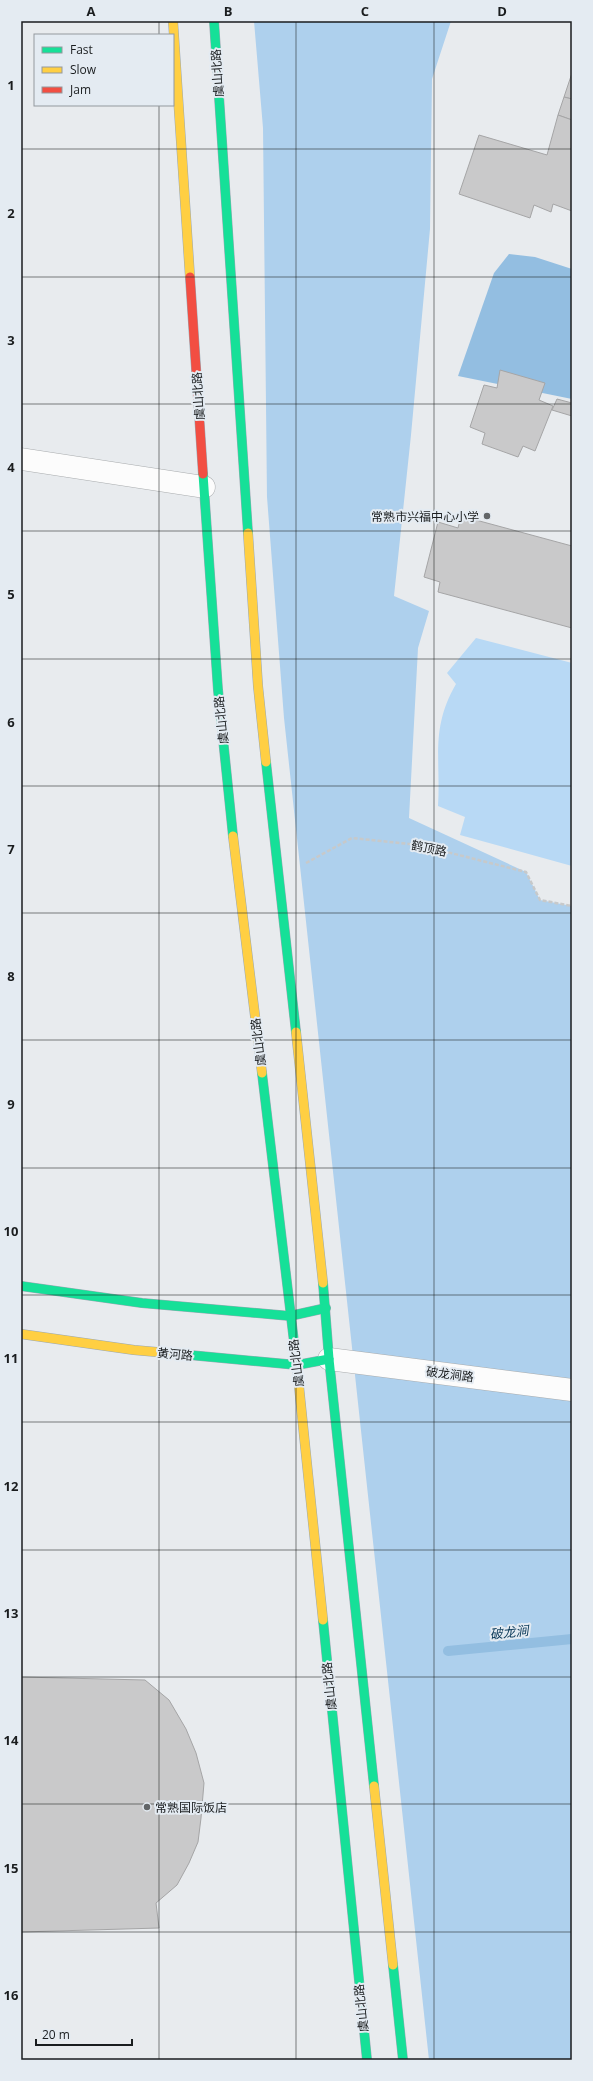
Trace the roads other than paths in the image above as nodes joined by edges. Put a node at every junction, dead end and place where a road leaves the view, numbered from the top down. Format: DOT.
graph roads {
  1 [pos="173,21"];
  2 [pos="214,21"];
  3 [pos="174,34"];
  4 [pos="174,36"];
  5 [pos="21,458"];
  6 [pos="204,487"];
  7 [pos="21,1286"];
  8 [pos="326,1308"];
  9 [pos="290,1316"];
  10 [pos="21,1334"];
  11 [pos="329,1359"];
  12 [pos="297,1365"];
  13 [pos="572,1390"];
  14 [pos="367,2060"];
  15 [pos="403,2060"];
  1 -- 3 [label="main road, 虞山北路"];
  2 -- 8 [label="main road, 虞山北路"];
  4 -- 6 [label="main road, 虞山北路"];
  5 -- 6 [label="street"];
  6 -- 9 [label="main road, 虞山北路"];
  7 -- 9 [label="main road"];
  8 -- 9 [label="main road"];
  8 -- 11 [label="main road, 虞山北路"];
  9 -- 12 [label="main road, 虞山北路"];
  10 -- 12 [label="main road, 黄河路"];
  11 -- 12 [label="main road, 黄河路"];
  11 -- 13 [label="street, 破龙涧路"];
  11 -- 15 [label="main road, 虞山北路"];
  12 -- 14 [label="main road, 虞山北路"];
}
